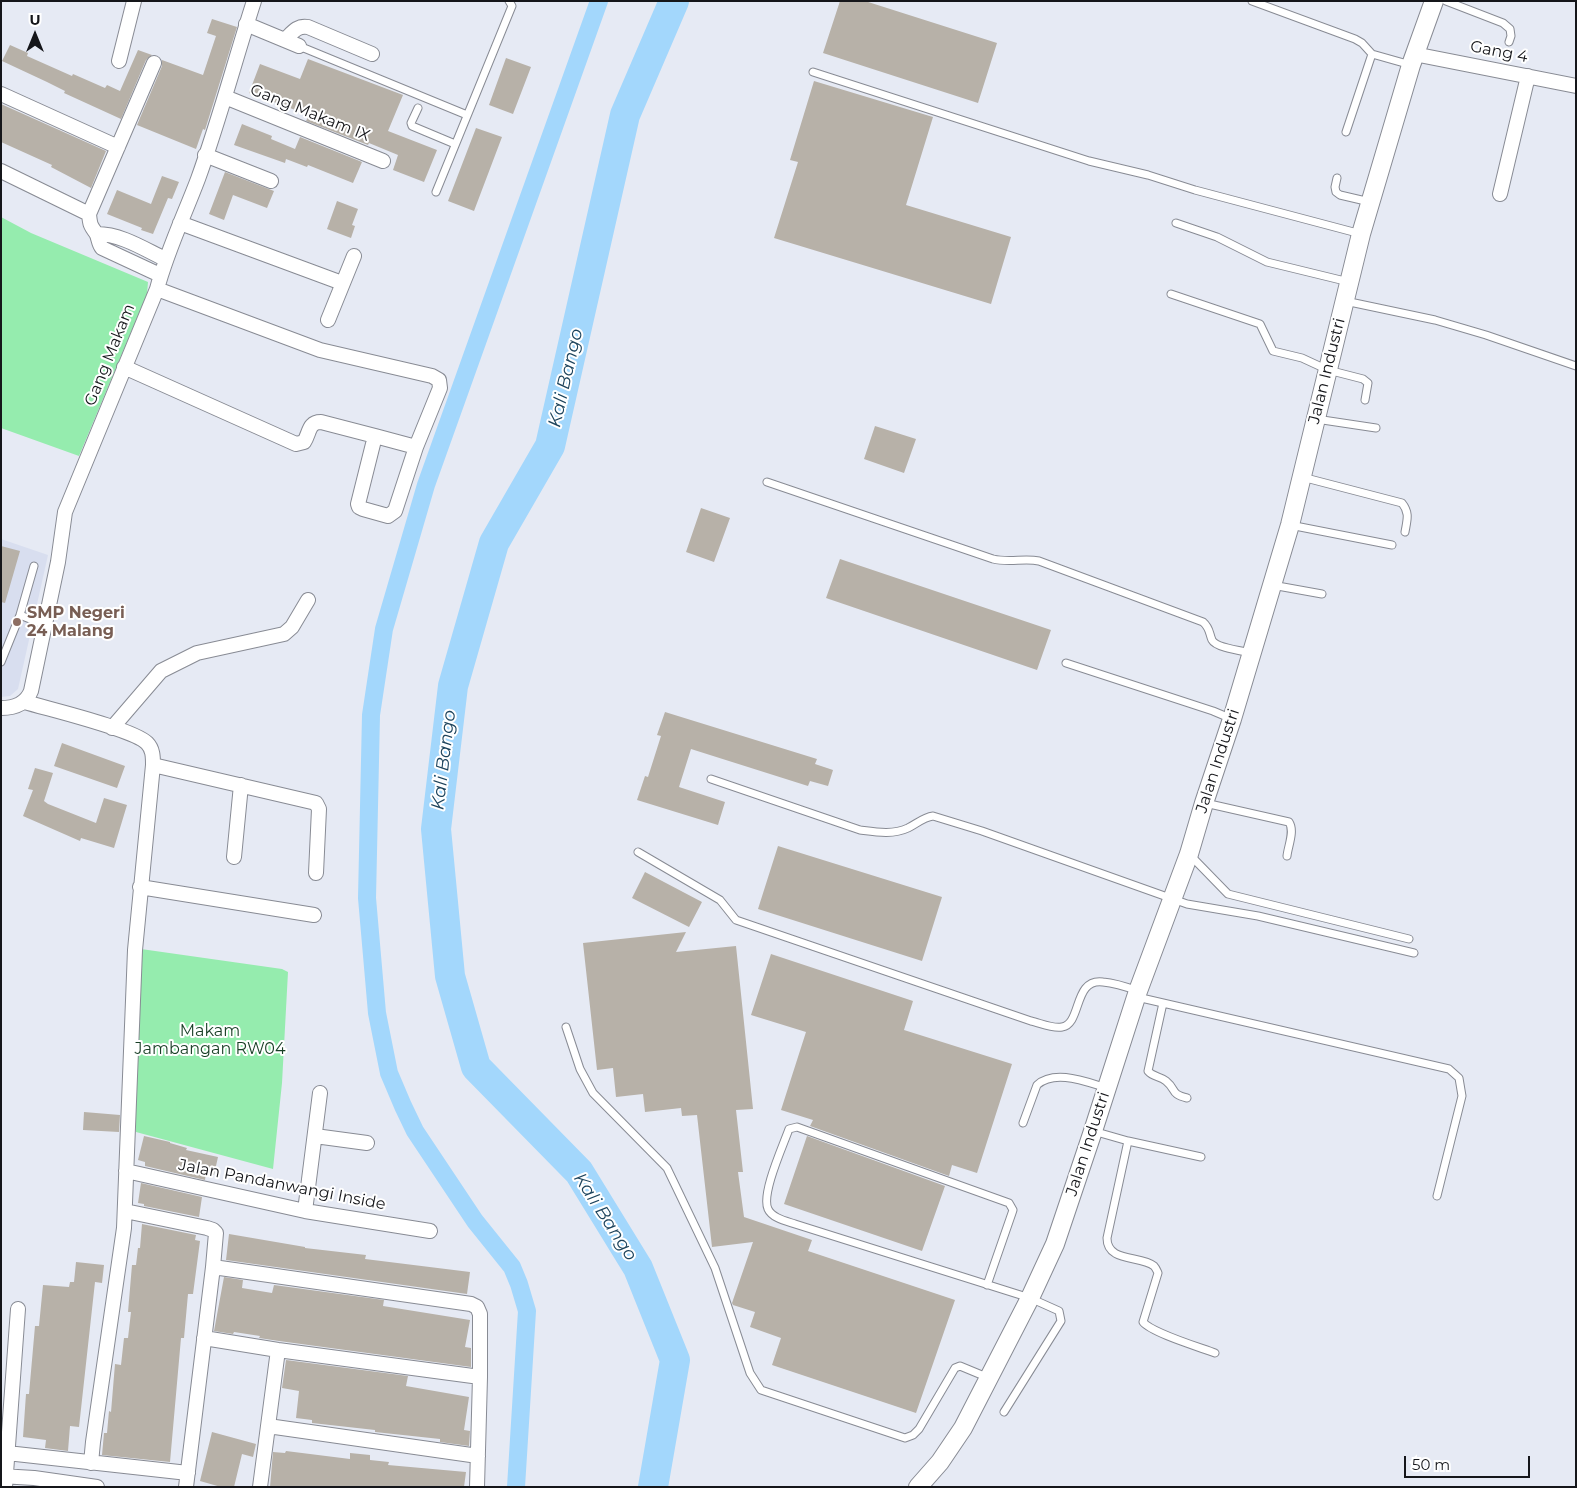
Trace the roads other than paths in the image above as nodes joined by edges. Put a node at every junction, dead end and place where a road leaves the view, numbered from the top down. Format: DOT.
graph roads {
  1 [pos="134,1"];
  2 [pos="254,1"];
  3 [pos="509,1"];
  4 [pos="1252,1"];
  5 [pos="1434,1"];
  6 [pos="1446,1"];
  7 [pos="246,24"];
  8 [pos="285,40"];
  9 [pos="1509,42"];
  10 [pos="299,46"];
  11 [pos="372,54"];
  12 [pos="1372,54"];
  13 [pos="1413,60"];
  14 [pos="119,61"];
  15 [pos="154,63"];
  16 [pos="813,72"];
  17 [pos="1528,76"];
  18 [pos="1576,86"];
  19 [pos="1,94"];
  20 [pos="225,97"];
  21 [pos="418,108"];
  22 [pos="467,115"];
  23 [pos="1346,132"];
  24 [pos="455,144"];
  25 [pos="118,147"];
  26 [pos="205,155"];
  27 [pos="383,161"];
  28 [pos="1,171"];
  29 [pos="1337,178"];
  30 [pos="271,181"];
  31 [pos="436,192"];
  32 [pos="1500,194"];
  33 [pos="1370,202"];
  34 [pos="89,214"];
  35 [pos="180,223"];
  36 [pos="1176,223"];
  37 [pos="97,234"];
  38 [pos="1361,234"];
  39 [pos="354,256"];
  40 [pos="165,259"];
  41 [pos="158,282"];
  42 [pos="1349,282"];
  43 [pos="342,283"];
  44 [pos="1171,294"];
  45 [pos="1344,301"];
  46 [pos="328,320"];
  47 [pos="1576,366"];
  48 [pos="124,367"];
  49 [pos="1328,370"];
  50 [pos="1365,400"];
  51 [pos="1316,419"];
  52 [pos="1376,428"];
  53 [pos="375,436"];
  54 [pos="416,447"];
  55 [pos="1302,477"];
  56 [pos="767,482"];
  57 [pos="1290,525"];
  58 [pos="1405,532"];
  59 [pos="1392,546"];
  60 [pos="34,566"];
  61 [pos="1272,585"];
  62 [pos="1322,594"];
  63 [pos="308,600"];
  64 [pos="20,616"];
  65 [pos="45,625"];
  66 [pos="1252,653"];
  67 [pos="1,662"];
  68 [pos="1066,663"];
  69 [pos="24,702"];
  70 [pos="1,708"];
  71 [pos="1232,719"];
  72 [pos="112,728"];
  73 [pos="153,765"];
  74 [pos="711,779"];
  75 [pos="241,785"];
  76 [pos="1204,803"];
  77 [pos="638,852"];
  78 [pos="1189,854"];
  79 [pos="1286,856"];
  80 [pos="234,857"];
  81 [pos="316,873"];
  82 [pos="140,887"];
  83 [pos="1172,899"];
  84 [pos="314,915"];
  85 [pos="1409,939"];
  86 [pos="1414,953"];
  87 [pos="1137,994"];
  88 [pos="1162,1003"];
  89 [pos="566,1027"];
  90 [pos="1107,1088"];
  91 [pos="320,1093"];
  92 [pos="1187,1098"];
  93 [pos="1023,1123"];
  94 [pos="1093,1131"];
  95 [pos="315,1136"];
  96 [pos="1128,1141"];
  97 [pos="367,1143"];
  98 [pos="1201,1156"];
  99 [pos="126,1171"];
  100 [pos="1437,1196"];
  101 [pos="125,1211"];
  102 [pos="305,1211"];
  103 [pos="430,1231"];
  104 [pos="213,1267"];
  105 [pos="986,1285"];
  106 [pos="1030,1298"];
  107 [pos="18,1309"];
  108 [pos="204,1338"];
  109 [pos="278,1350"];
  110 [pos="1215,1353"];
  111 [pos="480,1377"];
  112 [pos="988,1378"];
  113 [pos="1004,1412"];
  114 [pos="268,1426"];
  115 [pos="7,1453"];
  116 [pos="478,1456"];
  117 [pos="91,1463"];
  118 [pos="188,1472"];
  119 [pos="4,1480"];
  120 [pos="97,1487"];
  121 [pos="186,1487"];
  122 [pos="260,1487"];
  123 [pos="477,1487"];
  124 [pos="918,1487"];
  1 -- 14 [label="street"];
  2 -- 7 [label="street, Gang Makam"];
  3 -- 22 [label="lane"];
  4 -- 12 [label="lane"];
  5 -- 13 [label="street, Jalan Industri"];
  6 -- 9 [label="lane"];
  7 -- 8 [label="street"];
  7 -- 20 [label="street, Gang Makam"];
  8 -- 10 [label="street"];
  8 -- 11 [label="street"];
  10 -- 22 [label="lane"];
  12 -- 13 [label="lane"];
  12 -- 23 [label="lane"];
  13 -- 17 [label="street, Gang 4"];
  13 -- 33 [label="street, Jalan Industri"];
  15 -- 25 [label="street"];
  16 -- 38 [label="lane"];
  17 -- 18 [label="street, Gang 4"];
  17 -- 32 [label="street"];
  19 -- 25 [label="street"];
  20 -- 26 [label="street, Gang Makam"];
  20 -- 27 [label="street, Gang Makam IX"];
  21 -- 24 [label="lane"];
  22 -- 24 [label="lane"];
  24 -- 31 [label="lane"];
  25 -- 34 [label="street"];
  26 -- 30 [label="street"];
  26 -- 35 [label="street, Gang Makam"];
  28 -- 34 [label="street"];
  29 -- 33 [label="lane"];
  33 -- 38 [label="street, Jalan Industri"];
  34 -- 37 [label="street"];
  35 -- 40 [label="street, Gang Makam"];
  35 -- 43 [label="street"];
  36 -- 42 [label="lane"];
  37 -- 40 [label="street"];
  37 -- 41 [label="street"];
  38 -- 42 [label="street, Jalan Industri"];
  39 -- 43 [label="street"];
  40 -- 41 [label="street, Gang Makam"];
  41 -- 48 [label="street, Gang Makam"];
  41 -- 54 [label="street"];
  42 -- 45 [label="street, Jalan Industri"];
  43 -- 46 [label="street"];
  44 -- 49 [label="lane"];
  45 -- 47 [label="lane"];
  45 -- 49 [label="street, Jalan Industri"];
  48 -- 53 [label="street"];
  48 -- 65 [label="street, Gang Makam"];
  49 -- 50 [label="lane"];
  49 -- 51 [label="street, Jalan Industri"];
  51 -- 52 [label="lane"];
  51 -- 55 [label="street, Jalan Industri"];
  53 -- 54 [label="street"];
  53 -- 54 [label="street"];
  55 -- 57 [label="street, Jalan Industri"];
  55 -- 58 [label="lane"];
  56 -- 66 [label="lane"];
  57 -- 59 [label="lane"];
  57 -- 61 [label="street, Jalan Industri"];
  60 -- 64 [label="lane"];
  61 -- 62 [label="lane"];
  61 -- 66 [label="street, Jalan Industri"];
  63 -- 72 [label="street"];
  64 -- 65 [label="lane"];
  64 -- 67 [label="lane"];
  65 -- 69 [label="street, Gang Makam"];
  66 -- 71 [label="street, Jalan Industri"];
  68 -- 71 [label="lane"];
  69 -- 70 [label="street"];
  69 -- 72 [label="street"];
  71 -- 76 [label="street, Jalan Industri"];
  72 -- 73 [label="street"];
  73 -- 75 [label="street"];
  73 -- 82 [label="street"];
  74 -- 83 [label="lane"];
  75 -- 80 [label="street"];
  75 -- 81 [label="street"];
  76 -- 78 [label="street, Jalan Industri"];
  76 -- 79 [label="lane"];
  77 -- 87 [label="lane"];
  78 -- 83 [label="street, Jalan Industri"];
  78 -- 85 [label="lane"];
  82 -- 84 [label="street"];
  82 -- 99 [label="street"];
  83 -- 86 [label="lane"];
  83 -- 87 [label="street, Jalan Industri"];
  87 -- 88 [label="lane"];
  87 -- 90 [label="street, Jalan Industri"];
  88 -- 92 [label="lane"];
  88 -- 100 [label="lane"];
  89 -- 112 [label="lane"];
  90 -- 93 [label="lane"];
  90 -- 94 [label="street, Jalan Industri"];
  91 -- 95 [label="street"];
  94 -- 96 [label="lane"];
  94 -- 106 [label="street, Jalan Industri"];
  95 -- 97 [label="street"];
  95 -- 102 [label="street"];
  96 -- 98 [label="lane"];
  96 -- 110 [label="lane"];
  99 -- 101 [label="street"];
  99 -- 102 [label="street, Jalan Pandanwangi Inside"];
  101 -- 104 [label="street"];
  101 -- 117 [label="street"];
  102 -- 103 [label="street, Jalan Pandanwangi Inside"];
  104 -- 108 [label="street"];
  104 -- 111 [label="street"];
  105 -- 105 [label="lane"];
  105 -- 106 [label="lane"];
  106 -- 112 [label="street, Jalan Industri"];
  106 -- 113 [label="lane"];
  107 -- 115 [label="street"];
  108 -- 109 [label="street"];
  108 -- 118 [label="street"];
  109 -- 111 [label="street"];
  109 -- 114 [label="street"];
  111 -- 116 [label="street"];
  112 -- 124 [label="street, Jalan Industri"];
  114 -- 116 [label="street"];
  114 -- 122 [label="street"];
  115 -- 117 [label="street"];
  115 -- 119 [label="street"];
  116 -- 123 [label="street"];
  117 -- 118 [label="street"];
  118 -- 121 [label="street"];
  119 -- 120 [label="street"];
}
